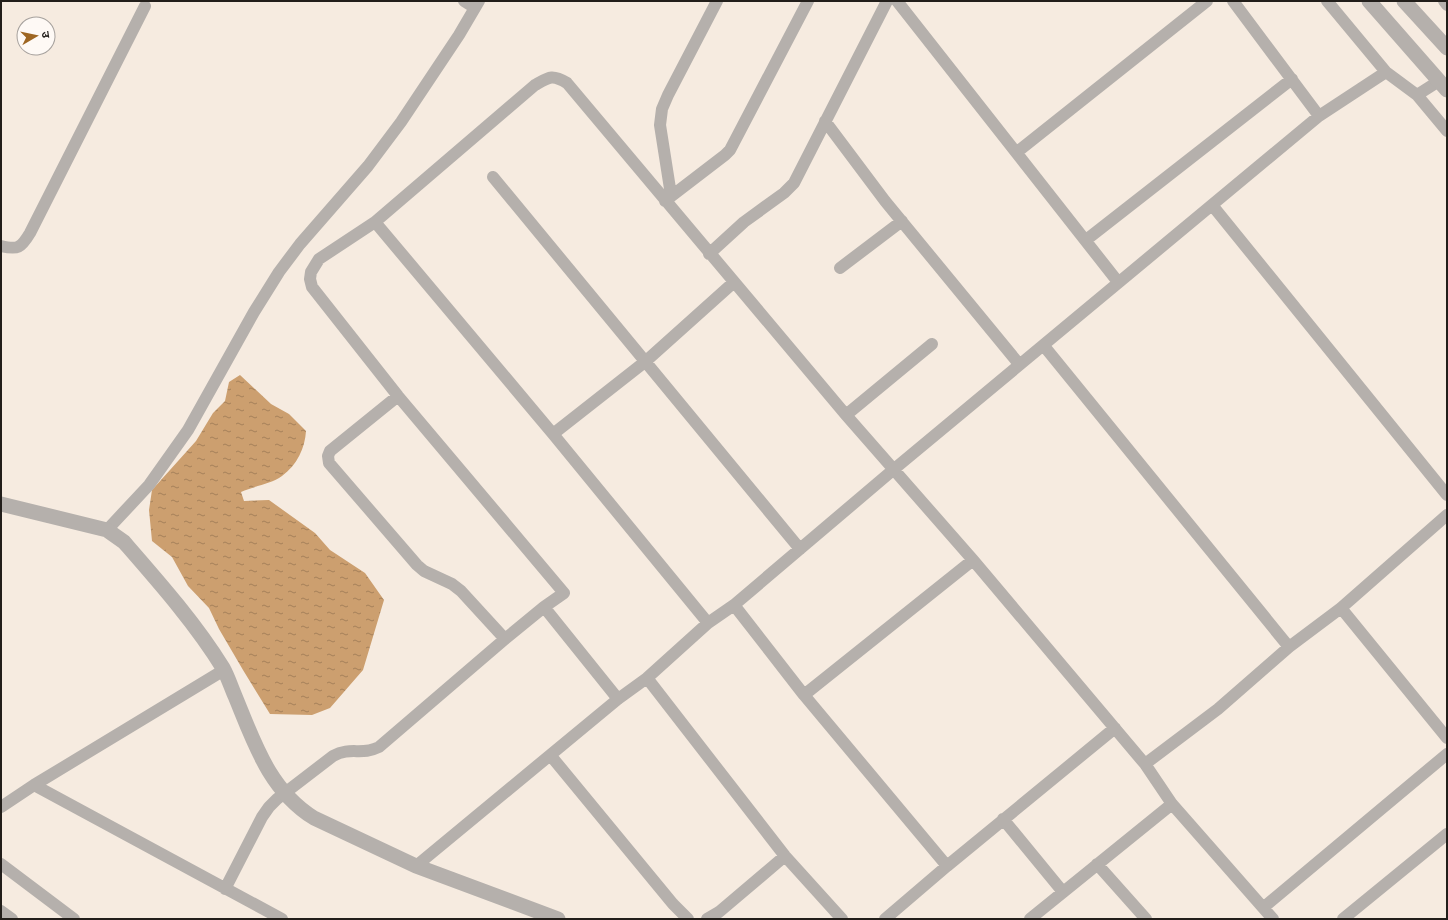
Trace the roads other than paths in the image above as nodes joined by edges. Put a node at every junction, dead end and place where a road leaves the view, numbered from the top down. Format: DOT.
graph roads {
  1 [pos="464,1"];
  2 [pos="717,1"];
  3 [pos="808,1"];
  4 [pos="887,1"];
  5 [pos="897,1"];
  6 [pos="1207,1"];
  7 [pos="1233,1"];
  8 [pos="1327,1"];
  9 [pos="1369,1"];
  10 [pos="1404,1"];
  11 [pos="1444,1"];
  12 [pos="477,5"];
  13 [pos="1447,5"];
  14 [pos="145,6"];
  15 [pos="1447,48"];
  16 [pos="1386,72"];
  17 [pos="1292,79"];
  18 [pos="1443,85"];
  19 [pos="1418,95"];
  20 [pos="1319,116"];
  21 [pos="825,121"];
  22 [pos="1447,131"];
  23 [pos="1017,152"];
  24 [pos="493,177"];
  25 [pos="668,198"];
  26 [pos="1212,205"];
  27 [pos="902,221"];
  28 [pos="375,222"];
  29 [pos="1086,240"];
  30 [pos="1,246"];
  31 [pos="709,254"];
  32 [pos="840,268"];
  33 [pos="1118,282"];
  34 [pos="734,283"];
  35 [pos="932,344"];
  36 [pos="1044,346"];
  37 [pos="646,361"];
  38 [pos="1019,364"];
  39 [pos="398,396"];
  40 [pos="846,415"];
  41 [pos="553,434"];
  42 [pos="893,470"];
  43 [pos="1447,495"];
  44 [pos="1,504"];
  45 [pos="1447,515"];
  46 [pos="107,530"];
  47 [pos="800,549"];
  48 [pos="972,560"];
  49 [pos="734,605"];
  50 [pos="544,607"];
  51 [pos="1341,608"];
  52 [pos="708,623"];
  53 [pos="505,639"];
  54 [pos="1289,647"];
  55 [pos="224,670"];
  56 [pos="647,678"];
  57 [pos="804,694"];
  58 [pos="618,699"];
  59 [pos="1114,728"];
  60 [pos="1447,738"];
  61 [pos="1447,754"];
  62 [pos="550,756"];
  63 [pos="1145,764"];
  64 [pos="34,785"];
  65 [pos="284,794"];
  66 [pos="1172,804"];
  67 [pos="1,807"];
  68 [pos="1003,819"];
  69 [pos="1447,834"];
  70 [pos="785,856"];
  71 [pos="1,864"];
  72 [pos="1097,864"];
  73 [pos="416,866"];
  74 [pos="947,866"];
  75 [pos="225,889"];
  76 [pos="1063,892"];
  77 [pos="1264,907"];
  78 [pos="1,911"];
  79 [pos="722,916"];
  80 [pos="1031,918"];
  81 [pos="12,919"];
  82 [pos="74,919"];
  83 [pos="282,919"];
  84 [pos="558,919"];
  85 [pos="688,919"];
  86 [pos="707,919"];
  87 [pos="842,919"];
  88 [pos="885,919"];
  89 [pos="1146,919"];
  90 [pos="1273,919"];
  91 [pos="1343,919"];
  1 -- 12 [label="street"];
  2 -- 25 [label="street"];
  3 -- 25 [label="street"];
  4 -- 21 [label="street"];
  5 -- 23 [label="street"];
  6 -- 23 [label="street"];
  7 -- 17 [label="street"];
  8 -- 16 [label="street"];
  9 -- 18 [label="street"];
  10 -- 15 [label="street"];
  11 -- 13 [label="street"];
  12 -- 46 [label="street"];
  14 -- 30 [label="street"];
  16 -- 19 [label="street"];
  16 -- 20 [label="street"];
  17 -- 20 [label="street"];
  17 -- 29 [label="street"];
  18 -- 19 [label="street"];
  19 -- 22 [label="street"];
  20 -- 26 [label="street"];
  21 -- 27 [label="street"];
  21 -- 31 [label="street"];
  23 -- 29 [label="street"];
  24 -- 37 [label="street"];
  25 -- 28 [label="street"];
  25 -- 31 [label="street"];
  26 -- 33 [label="street"];
  26 -- 43 [label="street"];
  27 -- 32 [label="street"];
  27 -- 38 [label="street"];
  28 -- 39 [label="street"];
  28 -- 41 [label="street"];
  29 -- 33 [label="street"];
  31 -- 34 [label="street"];
  33 -- 36 [label="street"];
  34 -- 37 [label="street"];
  34 -- 40 [label="street"];
  35 -- 40 [label="street"];
  36 -- 38 [label="street"];
  36 -- 54 [label="street"];
  37 -- 41 [label="street"];
  37 -- 47 [label="street"];
  38 -- 42 [label="street"];
  39 -- 50 [label="street"];
  39 -- 53 [label="street"];
  40 -- 42 [label="street"];
  41 -- 52 [label="street"];
  42 -- 47 [label="street"];
  42 -- 48 [label="street"];
  44 -- 46 [label="street"];
  45 -- 51 [label="street"];
  46 -- 55 [label="street"];
  47 -- 49 [label="street"];
  48 -- 57 [label="street"];
  48 -- 59 [label="street"];
  49 -- 52 [label="street"];
  49 -- 57 [label="street"];
  50 -- 53 [label="street"];
  50 -- 58 [label="street"];
  51 -- 54 [label="street"];
  51 -- 60 [label="street"];
  52 -- 56 [label="street"];
  53 -- 65 [label="street"];
  54 -- 63 [label="street"];
  55 -- 64 [label="street"];
  55 -- 65 [label="street"];
  56 -- 58 [label="street"];
  56 -- 70 [label="street"];
  57 -- 74 [label="street"];
  58 -- 62 [label="street"];
  59 -- 63 [label="street"];
  59 -- 68 [label="street"];
  61 -- 77 [label="street"];
  62 -- 73 [label="street"];
  62 -- 85 [label="street"];
  63 -- 66 [label="street"];
  64 -- 67 [label="street"];
  64 -- 75 [label="street"];
  65 -- 73 [label="street"];
  65 -- 75 [label="street"];
  66 -- 72 [label="street"];
  66 -- 77 [label="street"];
  68 -- 74 [label="street"];
  68 -- 76 [label="street"];
  69 -- 91 [label="street"];
  70 -- 79 [label="street"];
  70 -- 87 [label="street"];
  71 -- 82 [label="street"];
  72 -- 76 [label="street"];
  72 -- 89 [label="street"];
  73 -- 84 [label="street"];
  74 -- 88 [label="street"];
  75 -- 83 [label="street"];
  76 -- 80 [label="street"];
  77 -- 90 [label="street"];
  78 -- 81 [label="street"];
  79 -- 86 [label="street"];
}
